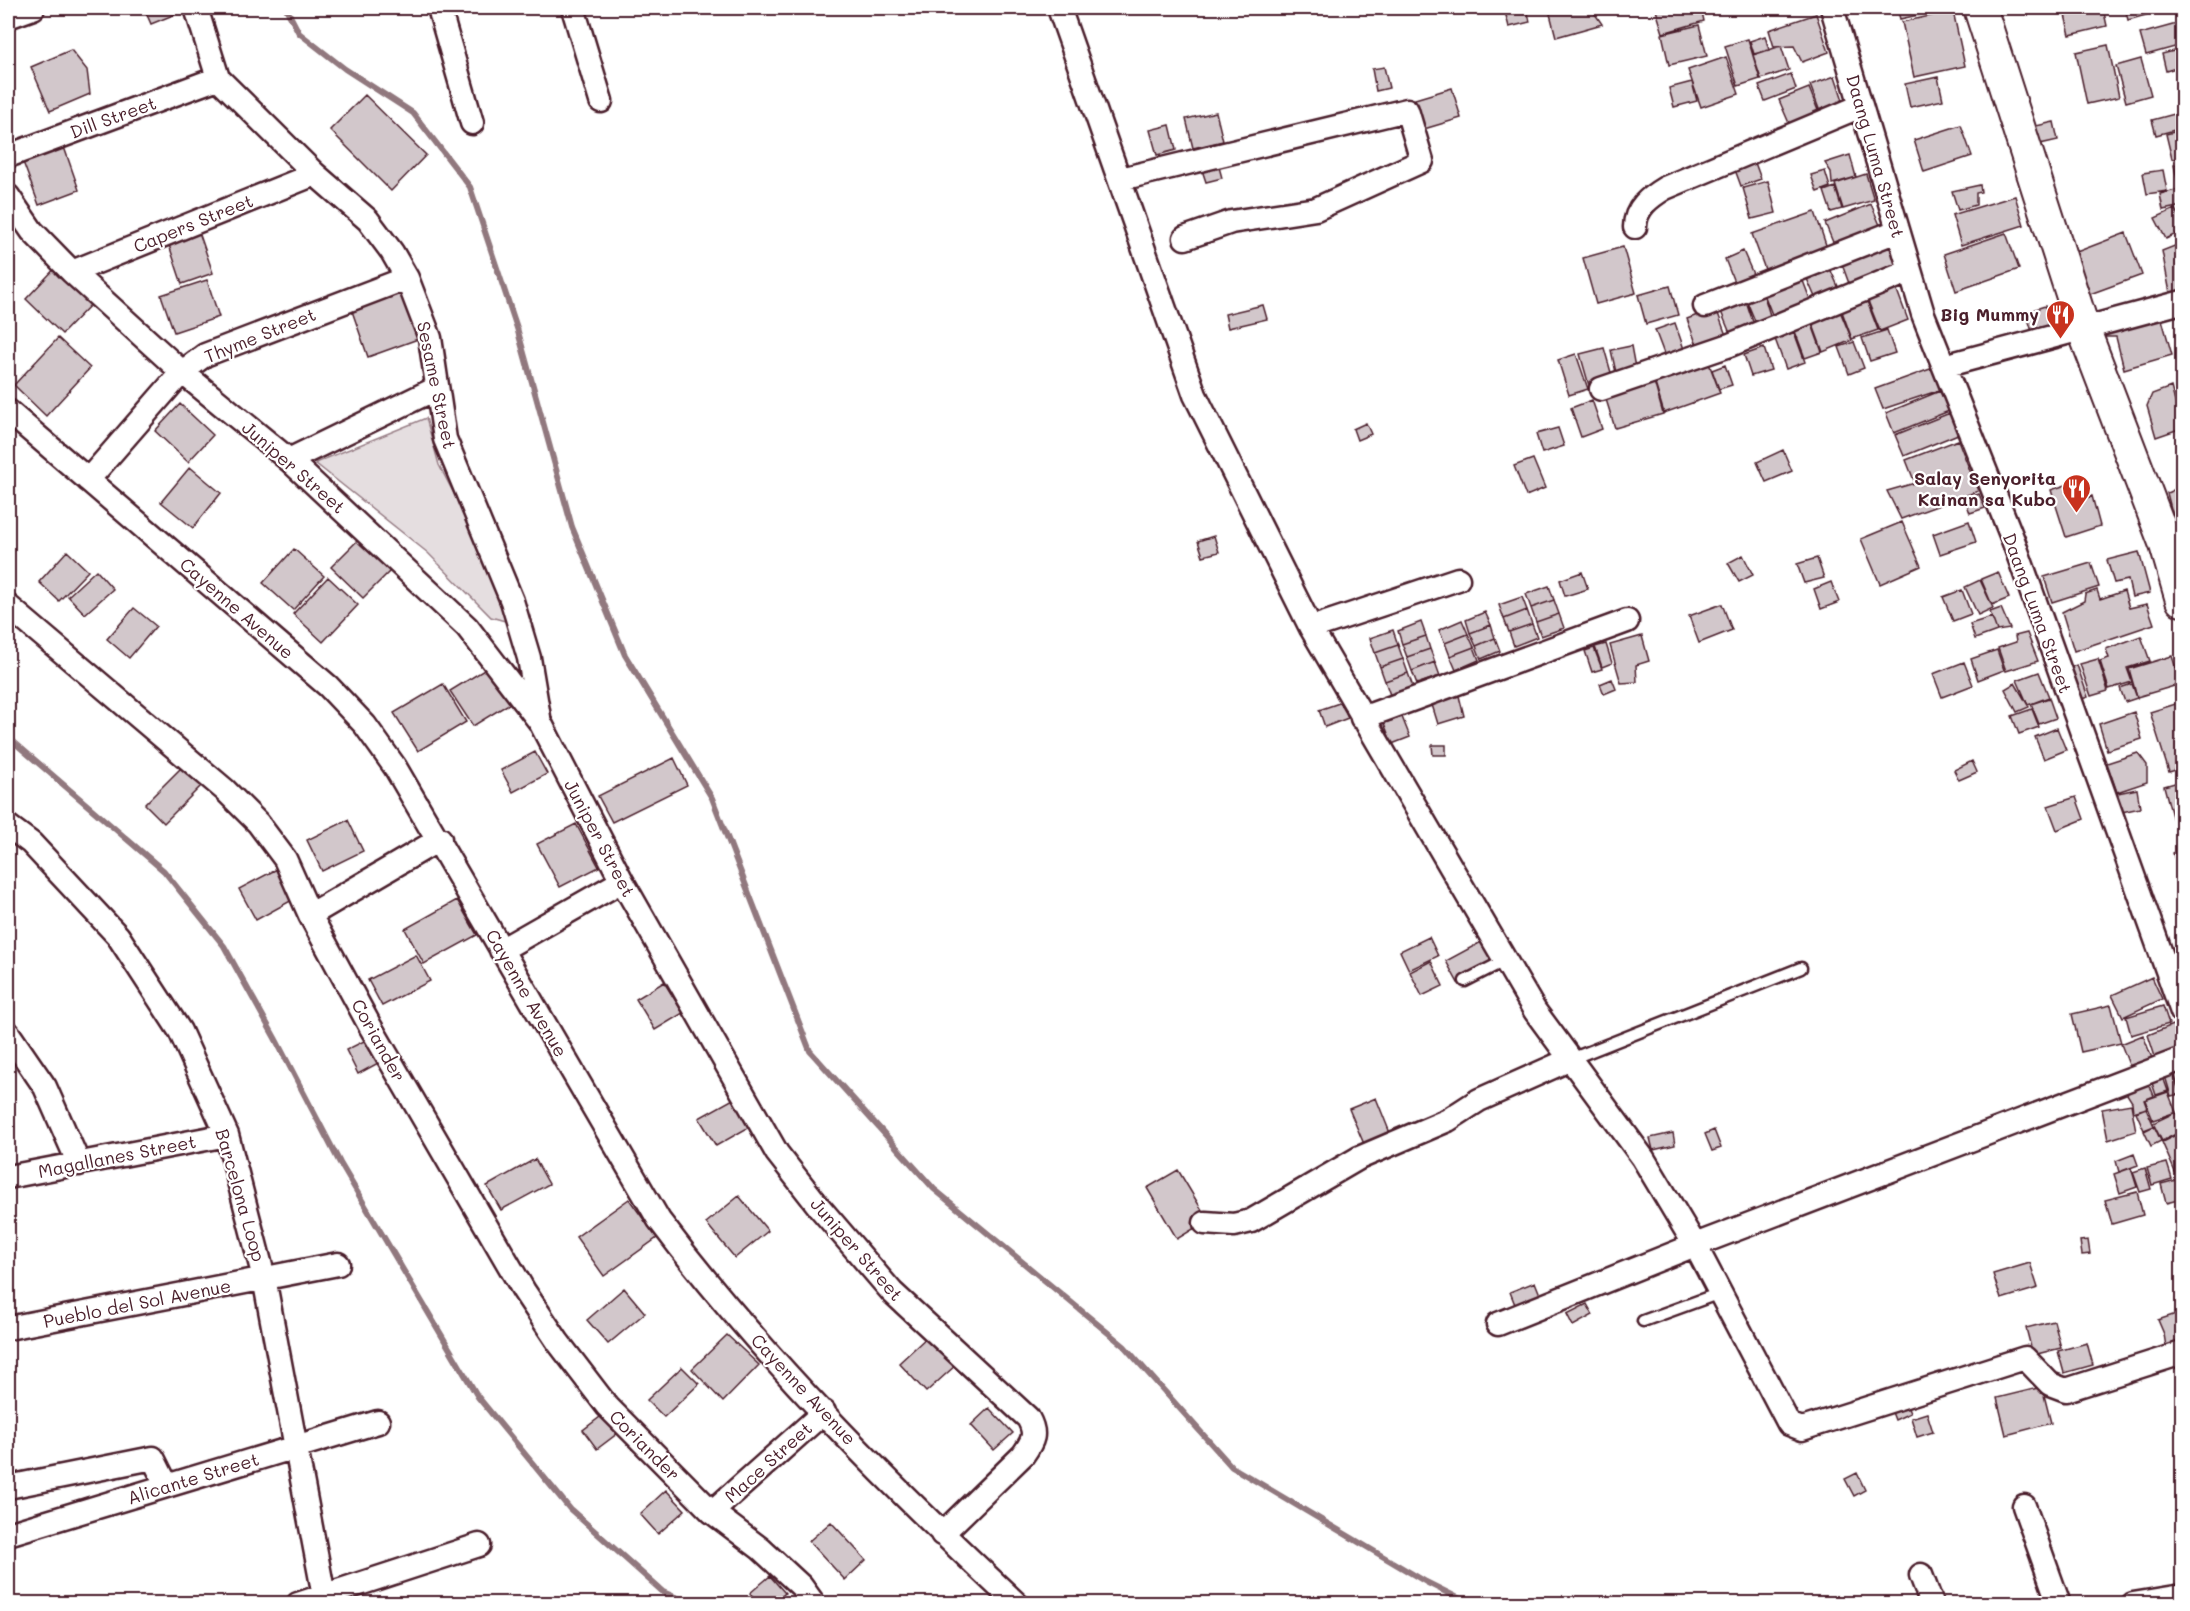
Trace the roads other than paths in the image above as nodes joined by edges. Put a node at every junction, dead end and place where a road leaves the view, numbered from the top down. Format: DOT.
graph roads {
  1 [pos="33,8"];
  2 [pos="196,8"];
  3 [pos="439,8"];
  4 [pos="573,8"];
  5 [pos="1059,8"];
  6 [pos="1832,8"];
  7 [pos="1980,8"];
  8 [pos="8,17"];
  9 [pos="218,78"];
  10 [pos="601,101"];
  11 [pos="1861,106"];
  12 [pos="472,123"];
  13 [pos="8,156"];
  14 [pos="315,174"];
  15 [pos="1120,179"];
  16 [pos="8,196"];
  17 [pos="1635,227"];
  18 [pos="1897,231"];
  19 [pos="1185,238"];
  20 [pos="1910,271"];
  21 [pos="72,272"];
  22 [pos="407,278"];
  23 [pos="2182,302"];
  24 [pos="1705,306"];
  25 [pos="2083,328"];
  26 [pos="1944,366"];
  27 [pos="182,372"];
  28 [pos="437,388"];
  29 [pos="1601,389"];
  30 [pos="8,411"];
  31 [pos="289,460"];
  32 [pos="88,480"];
  33 [pos="1458,579"];
  34 [pos="2182,600"];
  35 [pos="8,606"];
  36 [pos="1627,621"];
  37 [pos="1311,628"];
  38 [pos="1362,718"];
  39 [pos="540,722"];
  40 [pos="8,826"];
  41 [pos="440,839"];
  42 [pos="622,881"];
  43 [pos="310,915"];
  44 [pos="501,950"];
  45 [pos="1504,961"];
  46 [pos="1801,968"];
  47 [pos="1466,981"];
  48 [pos="2182,1012"];
  49 [pos="8,1033"];
  50 [pos="1571,1059"];
  51 [pos="2182,1059"];
  52 [pos="227,1136"];
  53 [pos="79,1164"];
  54 [pos="8,1178"];
  55 [pos="1205,1223"];
  56 [pos="1695,1245"];
  57 [pos="338,1264"];
  58 [pos="264,1278"];
  59 [pos="1720,1293"];
  60 [pos="1643,1321"];
  61 [pos="1498,1324"];
  62 [pos="8,1328"];
  63 [pos="2182,1353"];
  64 [pos="824,1412"];
  65 [pos="378,1422"];
  66 [pos="294,1448"];
  67 [pos="167,1486"];
  68 [pos="8,1487"];
  69 [pos="2024,1506"];
  70 [pos="712,1512"];
  71 [pos="8,1534"];
  72 [pos="942,1534"];
  73 [pos="479,1545"];
  74 [pos="1921,1575"];
  75 [pos="2182,1583"];
  76 [pos="324,1596"];
  77 [pos="2182,1596"];
  78 [pos="2143,1601"];
  79 [pos="298,1604"];
  80 [pos="814,1604"];
  81 [pos="1017,1604"];
  82 [pos="1932,1604"];
  83 [pos="2059,1604"];
  1 -- 8 [label="street"];
  2 -- 9 [label="street, Sesame Street"];
  3 -- 12 [label="street"];
  4 -- 10 [label="street"];
  5 -- 15 [label="street"];
  6 -- 11 [label="street, Daang Luma Street"];
  7 -- 25 [label="main road"];
  9 -- 13 [label="street, Dill Street"];
  9 -- 14 [label="street, Sesame Street"];
  11 -- 17 [label="street"];
  11 -- 18 [label="street, Daang Luma Street"];
  14 -- 21 [label="street, Capers Street"];
  14 -- 22 [label="street, Sesame Street"];
  15 -- 19 [label="street"];
  15 -- 37 [label="street"];
  16 -- 21 [label="street, Juniper Street"];
  18 -- 20 [label="street, Daang Luma Street"];
  18 -- 24 [label="street"];
  20 -- 26 [label="street, Daang Luma Street"];
  20 -- 29 [label="street"];
  21 -- 27 [label="street, Juniper Street"];
  22 -- 27 [label="street, Thyme Street"];
  22 -- 28 [label="street, Sesame Street"];
  23 -- 25 [label="street"];
  25 -- 26 [label="street"];
  25 -- 34 [label="main road"];
  26 -- 48 [label="street, Daang Luma Street"];
  27 -- 31 [label="street, Juniper Street"];
  27 -- 32 [label="street, Thyme Street"];
  28 -- 31 [label="street"];
  28 -- 39 [label="street, Sesame Street"];
  30 -- 32 [label="street, Cayenne Avenue"];
  31 -- 39 [label="street, Juniper Street"];
  32 -- 41 [label="street, Cayenne Avenue"];
  33 -- 37 [label="street"];
  35 -- 43 [label="street, Coriander"];
  36 -- 38 [label="street"];
  37 -- 38 [label="street"];
  38 -- 45 [label="street"];
  39 -- 42 [label="street, Juniper Street"];
  40 -- 52 [label="street, Barcelona Loop"];
  41 -- 43 [label="street"];
  41 -- 44 [label="street, Cayenne Avenue"];
  42 -- 44 [label="street"];
  42 -- 72 [label="street, Juniper Street"];
  43 -- 70 [label="street, Coriander"];
  44 -- 64 [label="street, Cayenne Avenue"];
  45 -- 47 [label="lane"];
  45 -- 50 [label="street"];
  46 -- 50 [label="lane"];
  49 -- 53 [label="street"];
  50 -- 55 [label="street"];
  50 -- 56 [label="street"];
  51 -- 56 [label="street"];
  52 -- 53 [label="street, Magallanes Street"];
  52 -- 58 [label="street, Barcelona Loop"];
  53 -- 54 [label="street, Magallanes Street"];
  56 -- 59 [label="street"];
  56 -- 61 [label="street"];
  57 -- 58 [label="street, Pueblo del Sol Avenue"];
  58 -- 62 [label="street, Pueblo del Sol Avenue"];
  58 -- 66 [label="street, Barcelona Loop"];
  59 -- 60 [label="lane"];
  59 -- 63 [label="street"];
  64 -- 70 [label="street, Mace Street"];
  64 -- 72 [label="street, Cayenne Avenue"];
  65 -- 66 [label="street, Alicante Street"];
  66 -- 67 [label="street, Alicante Street"];
  66 -- 76 [label="street, Barcelona Loop"];
  67 -- 68 [label="street"];
  67 -- 71 [label="street, Alicante Street"];
  69 -- 83 [label="street"];
  70 -- 80 [label="street, Coriander"];
  72 -- 81 [label="street, Cayenne Avenue"];
  73 -- 76 [label="street"];
  74 -- 82 [label="street"];
  75 -- 78 [label="street"];
  76 -- 79 [label="street"];
  77 -- 78 [label="street"];
}
